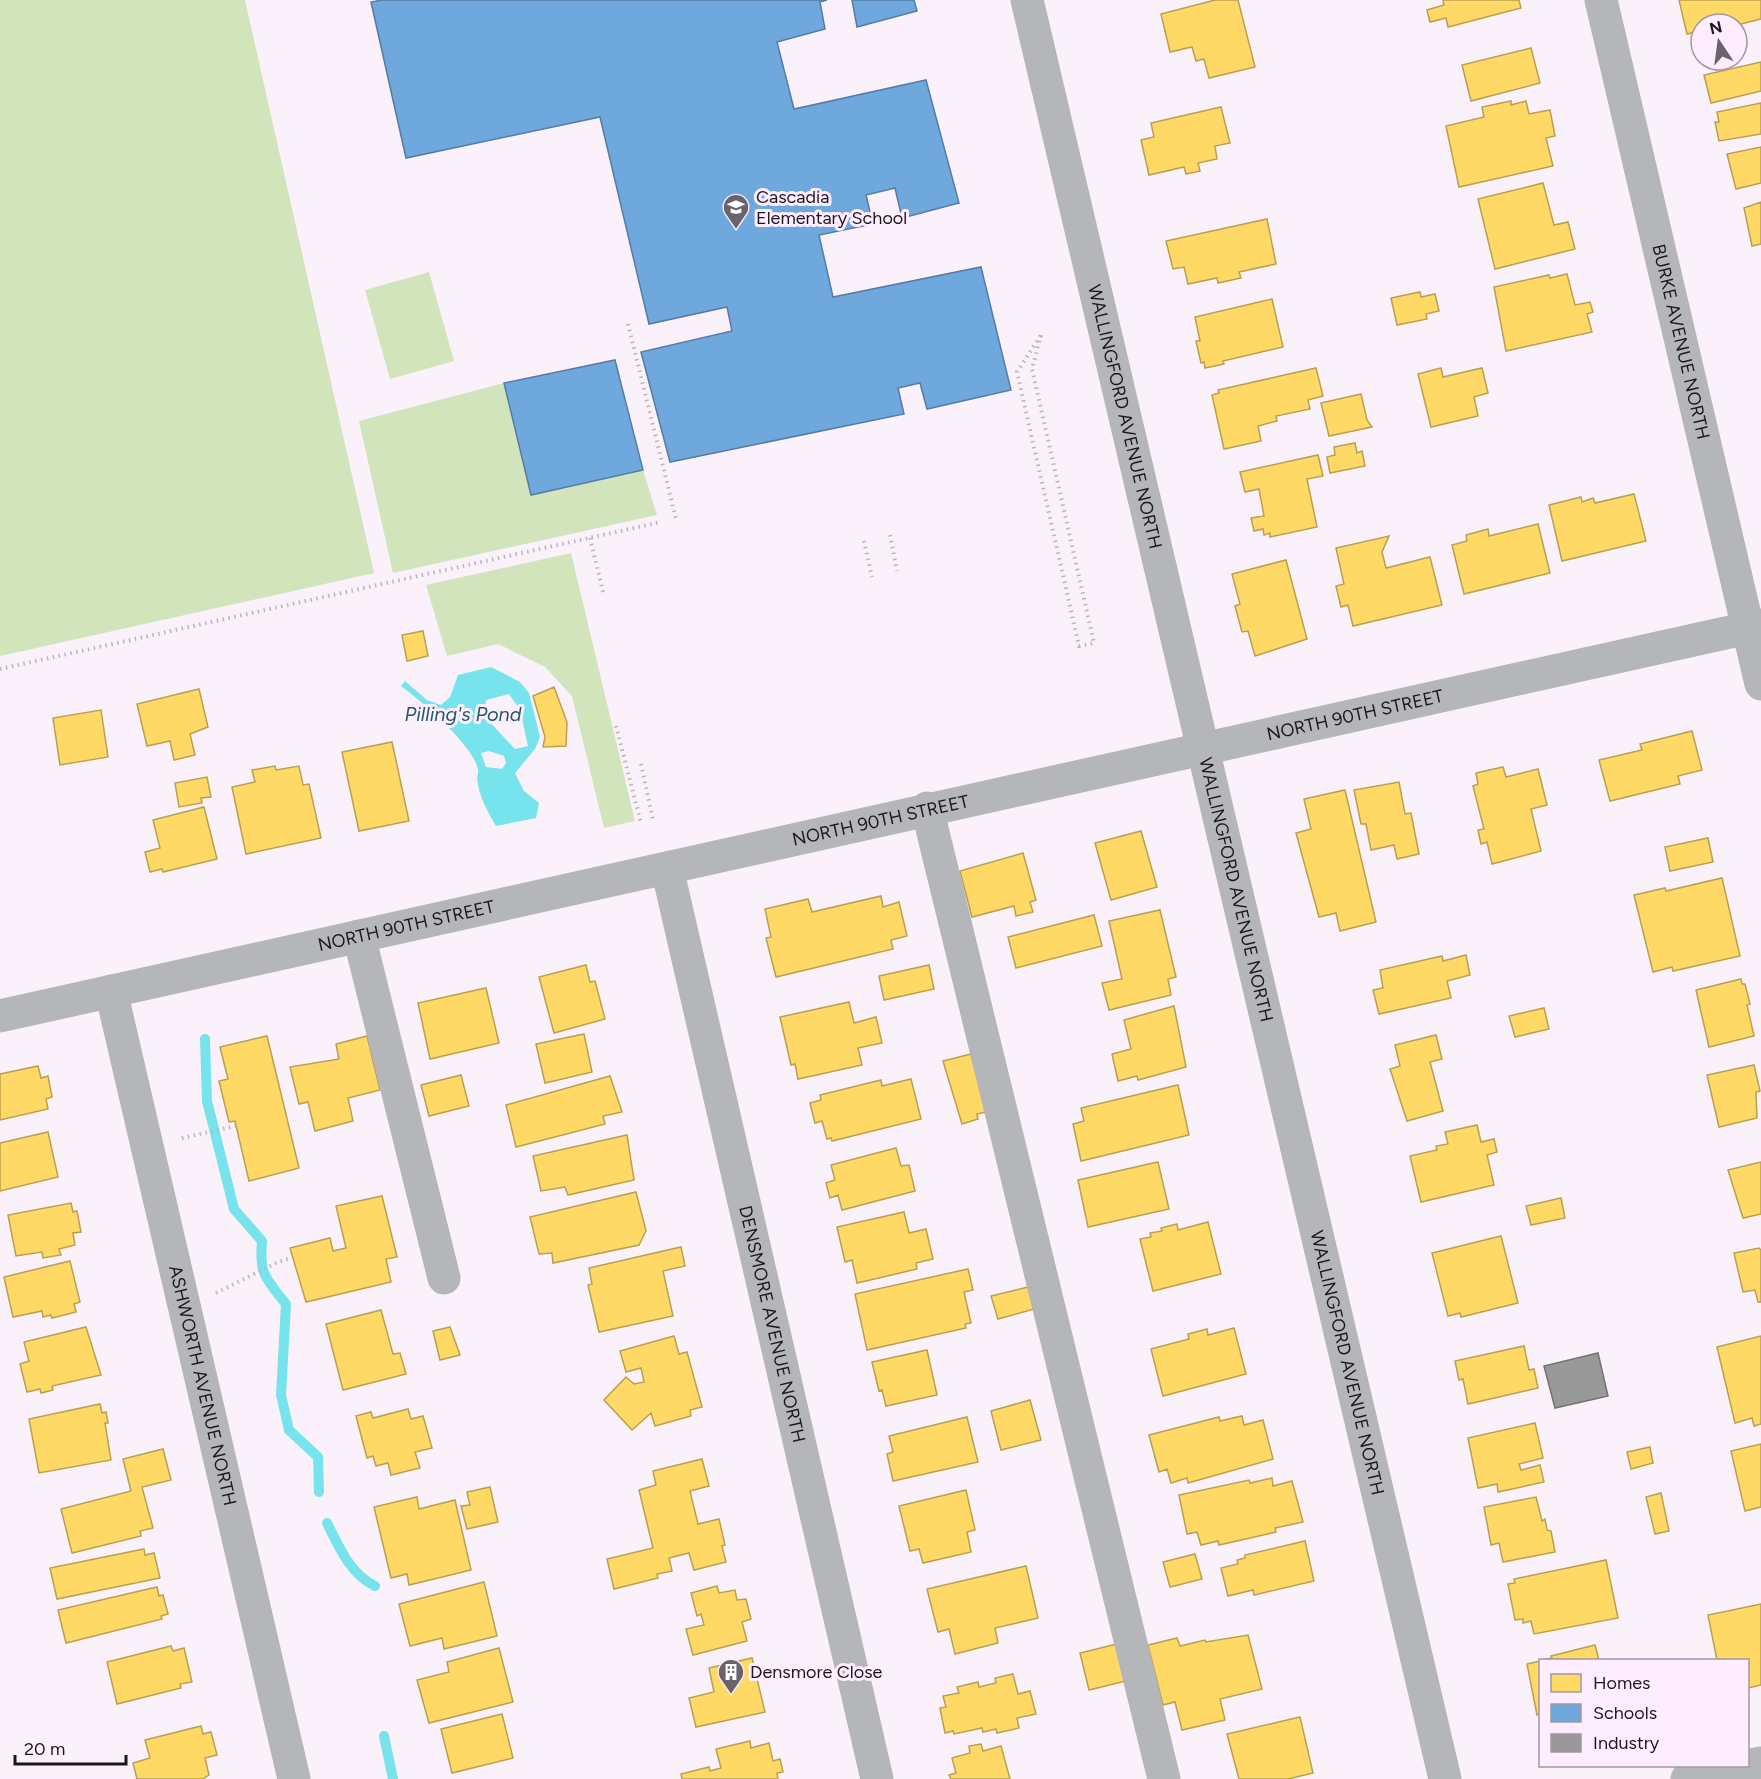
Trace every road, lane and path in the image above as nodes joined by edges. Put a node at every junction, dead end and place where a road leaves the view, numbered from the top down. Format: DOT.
graph roads {
  1 [pos="1027,0"];
  2 [pos="1601,0"];
  3 [pos="628,324"];
  4 [pos="676,519"];
  5 [pos="661,522"];
  6 [pos="890,535"];
  7 [pos="590,538"];
  8 [pos="864,541"];
  9 [pos="897,571"];
  10 [pos="872,577"];
  11 [pos="604,596"];
  12 [pos="1754,627"];
  13 [pos="1079,646"];
  14 [pos="0,669"];
  15 [pos="1761,684"];
  16 [pos="616,726"];
  17 [pos="1202,747"];
  18 [pos="641,765"];
  19 [pos="927,808"];
  20 [pos="653,820"];
  21 [pos="641,823"];
  22 [pos="667,868"];
  23 [pos="359,936"];
  24 [pos="111,991"];
  25 [pos="0,1016"];
  26 [pos="236,1126"];
  27 [pos="175,1140"];
  28 [pos="292,1258"];
  29 [pos="444,1278"];
  30 [pos="212,1295"];
  31 [pos="1739,1767"];
  32 [pos="294,1779"];
  33 [pos="877,1779"];
  34 [pos="1164,1779"];
  35 [pos="1445,1779"];
  36 [pos="1687,1779"];
  1 -- 17 [label="street, WALLINGFORD AVENUE NORTH"];
  2 -- 12 [label="street, BURKE AVENUE NORTH"];
  3 -- 4 [label="path"];
  5 -- 7 [label="path"];
  6 -- 9 [label="path"];
  7 -- 11 [label="path"];
  7 -- 14 [label="path"];
  8 -- 10 [label="path"];
  12 -- 15 [label="street, BURKE AVENUE NORTH"];
  12 -- 17 [label="street, NORTH 90TH STREET"];
  13 -- 13 [label="path"];
  16 -- 21 [label="path"];
  17 -- 19 [label="street, NORTH 90TH STREET"];
  17 -- 35 [label="street, WALLINGFORD AVENUE NORTH"];
  18 -- 20 [label="path"];
  19 -- 22 [label="street, NORTH 90TH STREET"];
  19 -- 34 [label="street"];
  22 -- 23 [label="street, NORTH 90TH STREET"];
  22 -- 33 [label="street, DENSMORE AVENUE NORTH"];
  23 -- 24 [label="street, NORTH 90TH STREET"];
  23 -- 29 [label="street"];
  24 -- 25 [label="street, NORTH 90TH STREET"];
  24 -- 32 [label="street, ASHWORTH AVENUE NORTH"];
  26 -- 27 [label="path"];
  28 -- 30 [label="path"];
  31 -- 36 [label="street"];
}
